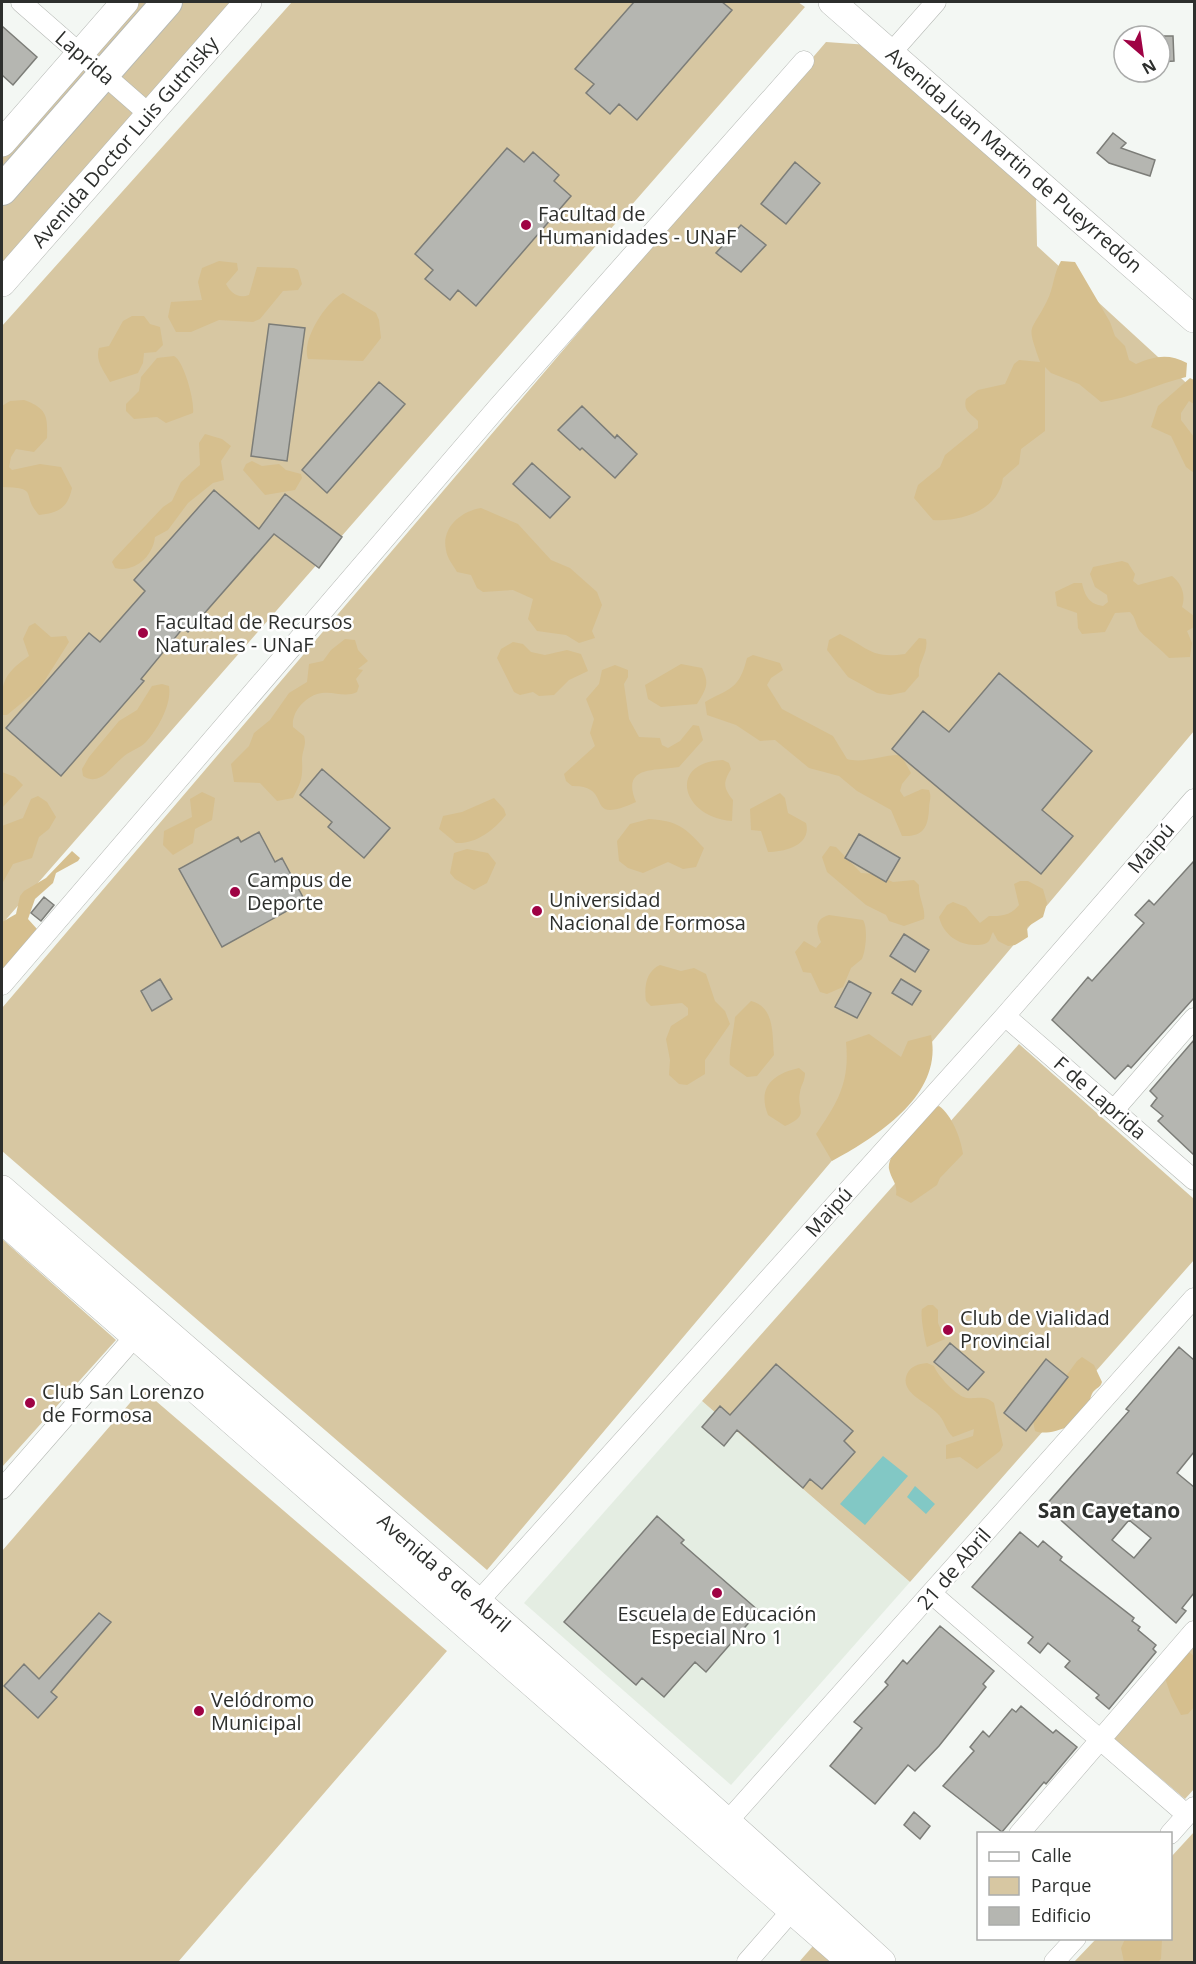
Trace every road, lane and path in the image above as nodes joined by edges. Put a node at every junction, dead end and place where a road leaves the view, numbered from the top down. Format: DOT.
graph roads {
  1 [pos="21,2"];
  2 [pos="125,2"];
  3 [pos="167,2"];
  4 [pos="248,2"];
  5 [pos="832,2"];
  6 [pos="936,2"];
  7 [pos="891,53"];
  8 [pos="79,55"];
  9 [pos="804,61"];
  10 [pos="104,75"];
  11 [pos="149,114"];
  12 [pos="2,143"];
  13 [pos="2,190"];
  14 [pos="2,283"];
  15 [pos="1194,319"];
  16 [pos="1194,799"];
  17 [pos="2,985"];
  18 [pos="1005,1016"];
  19 [pos="1194,1018"];
  20 [pos="1114,1110"];
  21 [pos="1194,1180"];
  22 [pos="2,1189"];
  23 [pos="2,1220"];
  24 [pos="1194,1298"];
  25 [pos="143,1328"];
  26 [pos="2,1489"];
  27 [pos="932,1594"];
  28 [pos="478,1602"];
  29 [pos="460,1622"];
  30 [pos="1194,1631"];
  31 [pos="1100,1739"];
  32 [pos="1191,1811"];
  33 [pos="720,1831"];
  34 [pos="1020,1832"];
  35 [pos="1172,1832"];
  36 [pos="800,1902"];
  37 [pos="1074,1940"];
  38 [pos="747,1962"];
  39 [pos="851,1962"];
  40 [pos="882,1962"];
  41 [pos="1054,1962"];
  1 -- 8 [label="street, Laprida"];
  2 -- 8 [label="main road"];
  3 -- 10 [label="main road"];
  4 -- 11 [label="main road, Avenida Doctor Luis Gutnisky"];
  5 -- 7 [label="main road, Avenida Juan Martin de Pueyrredón"];
  6 -- 7 [label="street"];
  7 -- 15 [label="main road, Avenida Juan Martin de Pueyrredón"];
  8 -- 10 [label="street, Laprida"];
  8 -- 12 [label="main road"];
  9 -- 17 [label="street"];
  10 -- 11 [label="street, Laprida"];
  10 -- 13 [label="main road"];
  11 -- 14 [label="main road, Avenida Doctor Luis Gutnisky"];
  16 -- 18 [label="street, Maipú"];
  18 -- 20 [label="street, F de Laprida"];
  18 -- 28 [label="street, Maipú"];
  19 -- 20 [label="street"];
  20 -- 21 [label="street, F de Laprida"];
  22 -- 25 [label="main road, Avenida 8 de Abril"];
  23 -- 25 [label="main road, Avenida 8 de Abril"];
  24 -- 27 [label="street, 21 de Abril"];
  25 -- 26 [label="street"];
  25 -- 28 [label="main road, Avenida 8 de Abril"];
  25 -- 29 [label="main road, Avenida 8 de Abril"];
  27 -- 31 [label="street"];
  27 -- 33 [label="street, 21 de Abril"];
  28 -- 29 [label="street, Maipú"];
  28 -- 33 [label="main road, Avenida 8 de Abril"];
  29 -- 33 [label="main road, Avenida 8 de Abril"];
  30 -- 31 [label="street"];
  31 -- 32 [label="street"];
  31 -- 34 [label="street"];
  32 -- 35 [label="street"];
  33 -- 36 [label="main road, Avenida 8 de Abril"];
  36 -- 38 [label="street"];
  36 -- 39 [label="main road, Avenida 8 de Abril"];
  36 -- 40 [label="main road, Avenida 8 de Abril"];
  37 -- 41 [label="street"];
}
